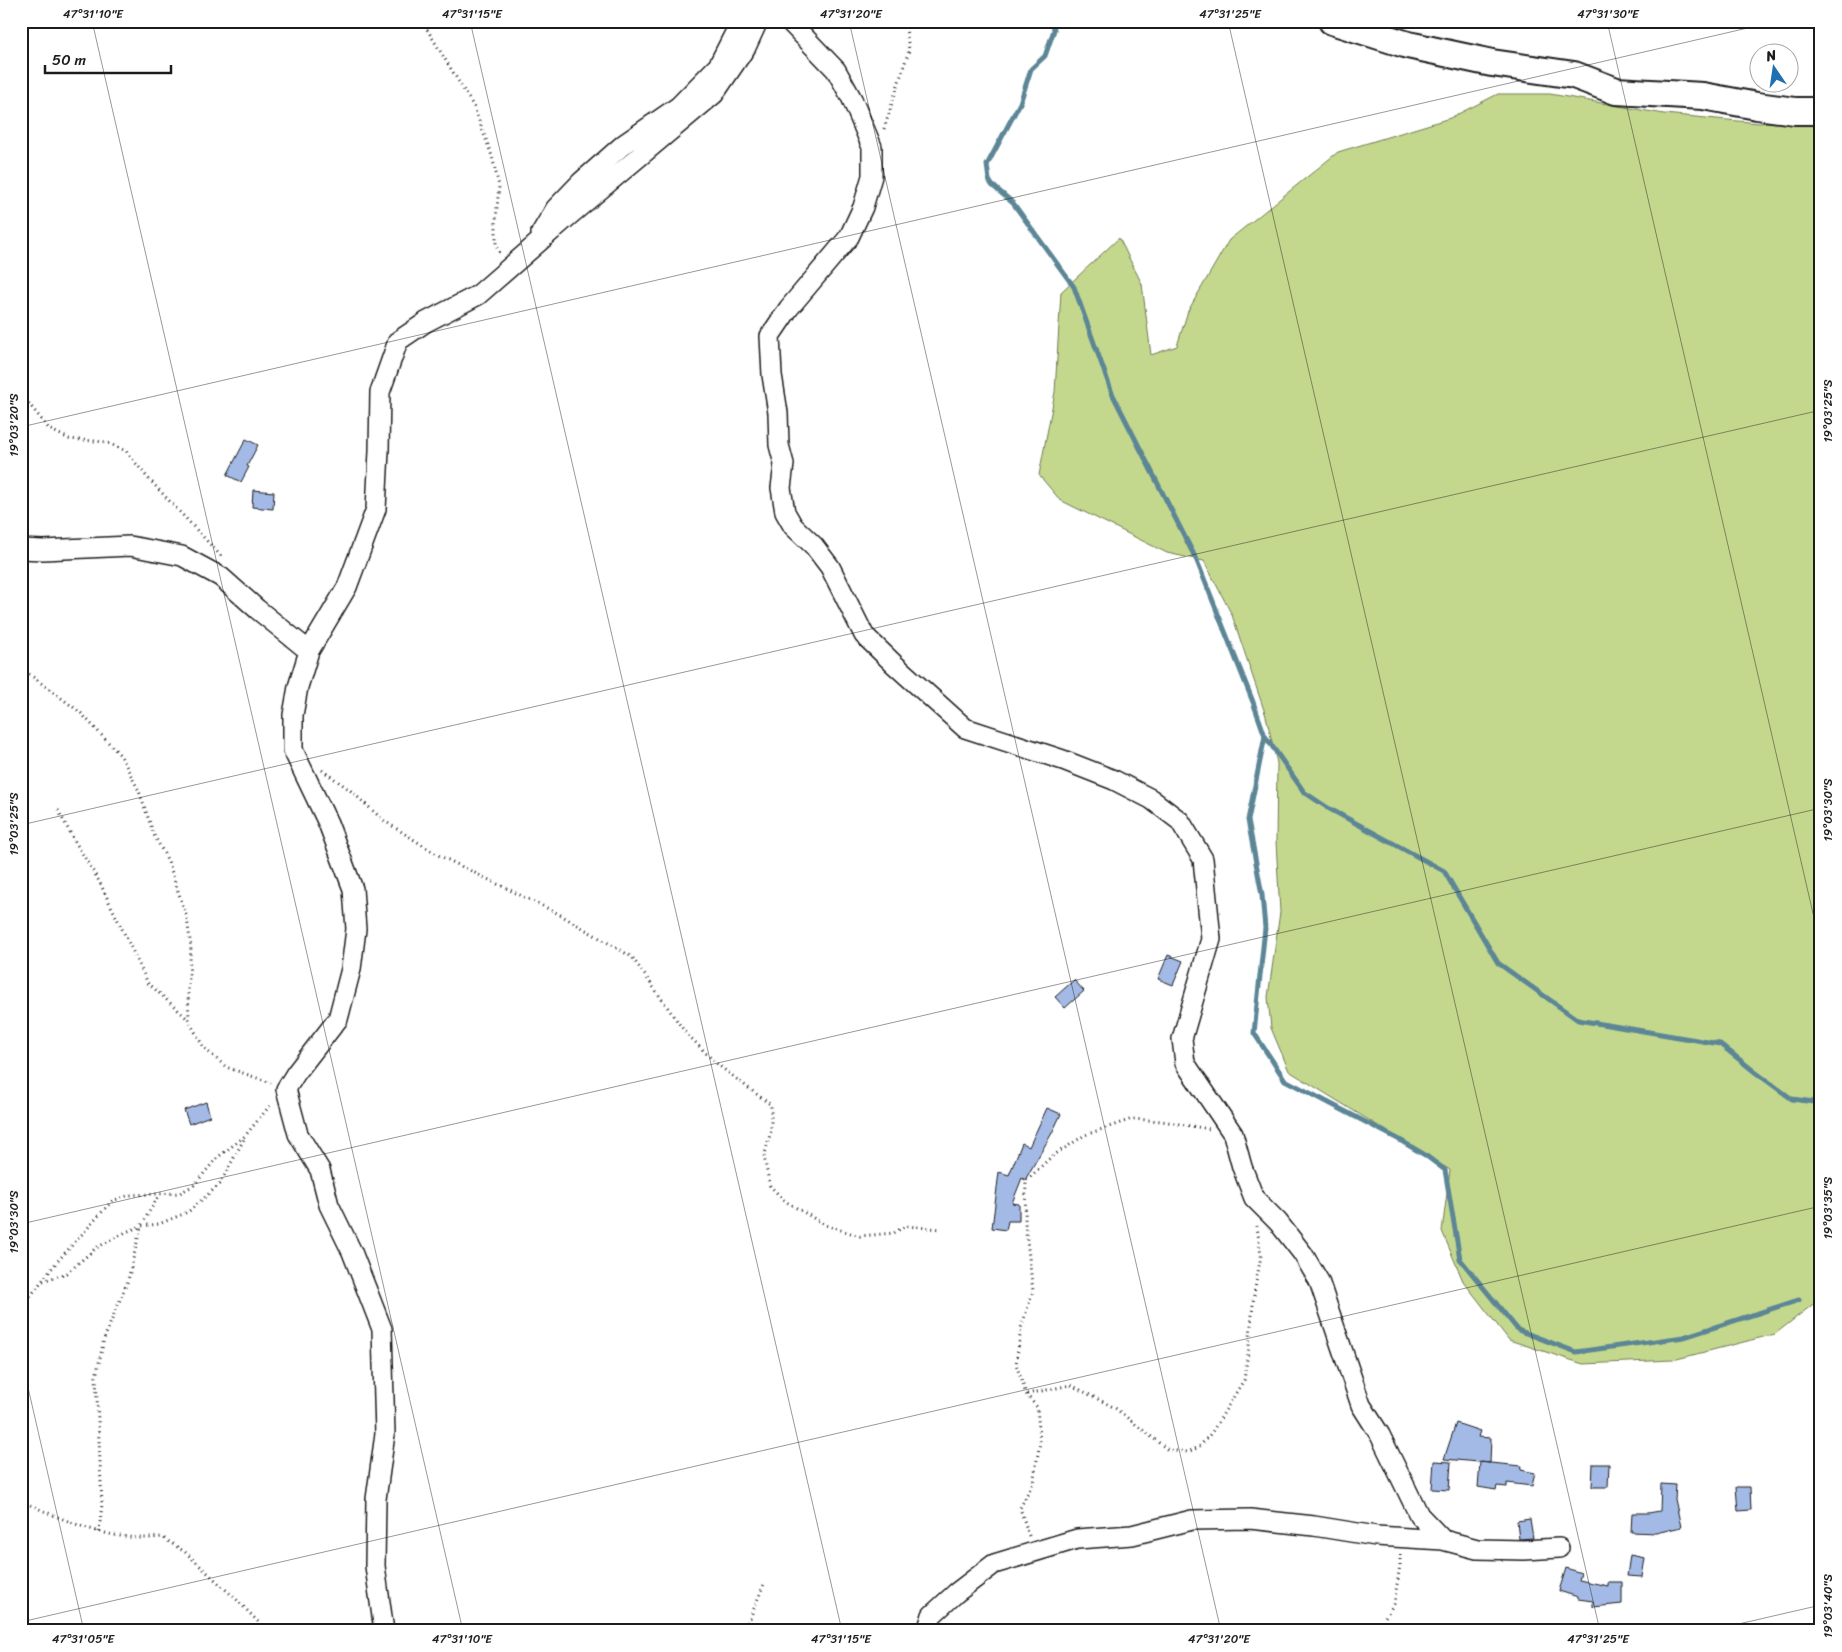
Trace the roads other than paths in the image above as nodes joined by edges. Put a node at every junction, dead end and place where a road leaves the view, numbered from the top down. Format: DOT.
graph roads {
  1 [pos="741,21"];
  2 [pos="758,21"];
  3 [pos="789,21"];
  4 [pos="1332,21"];
  5 [pos="1821,112"];
  6 [pos="533,247"];
  7 [pos="21,549"];
  8 [pos="309,651"];
  9 [pos="1443,1540"];
  10 [pos="1559,1548"];
  11 [pos="384,1631"];
  12 [pos="927,1631"];
  1 -- 6 [label="street"];
  2 -- 6 [label="street"];
  3 -- 9 [label="street"];
  4 -- 5 [label="street"];
  6 -- 8 [label="street"];
  7 -- 8 [label="street"];
  8 -- 11 [label="street"];
  9 -- 10 [label="street"];
  9 -- 12 [label="street"];
}
